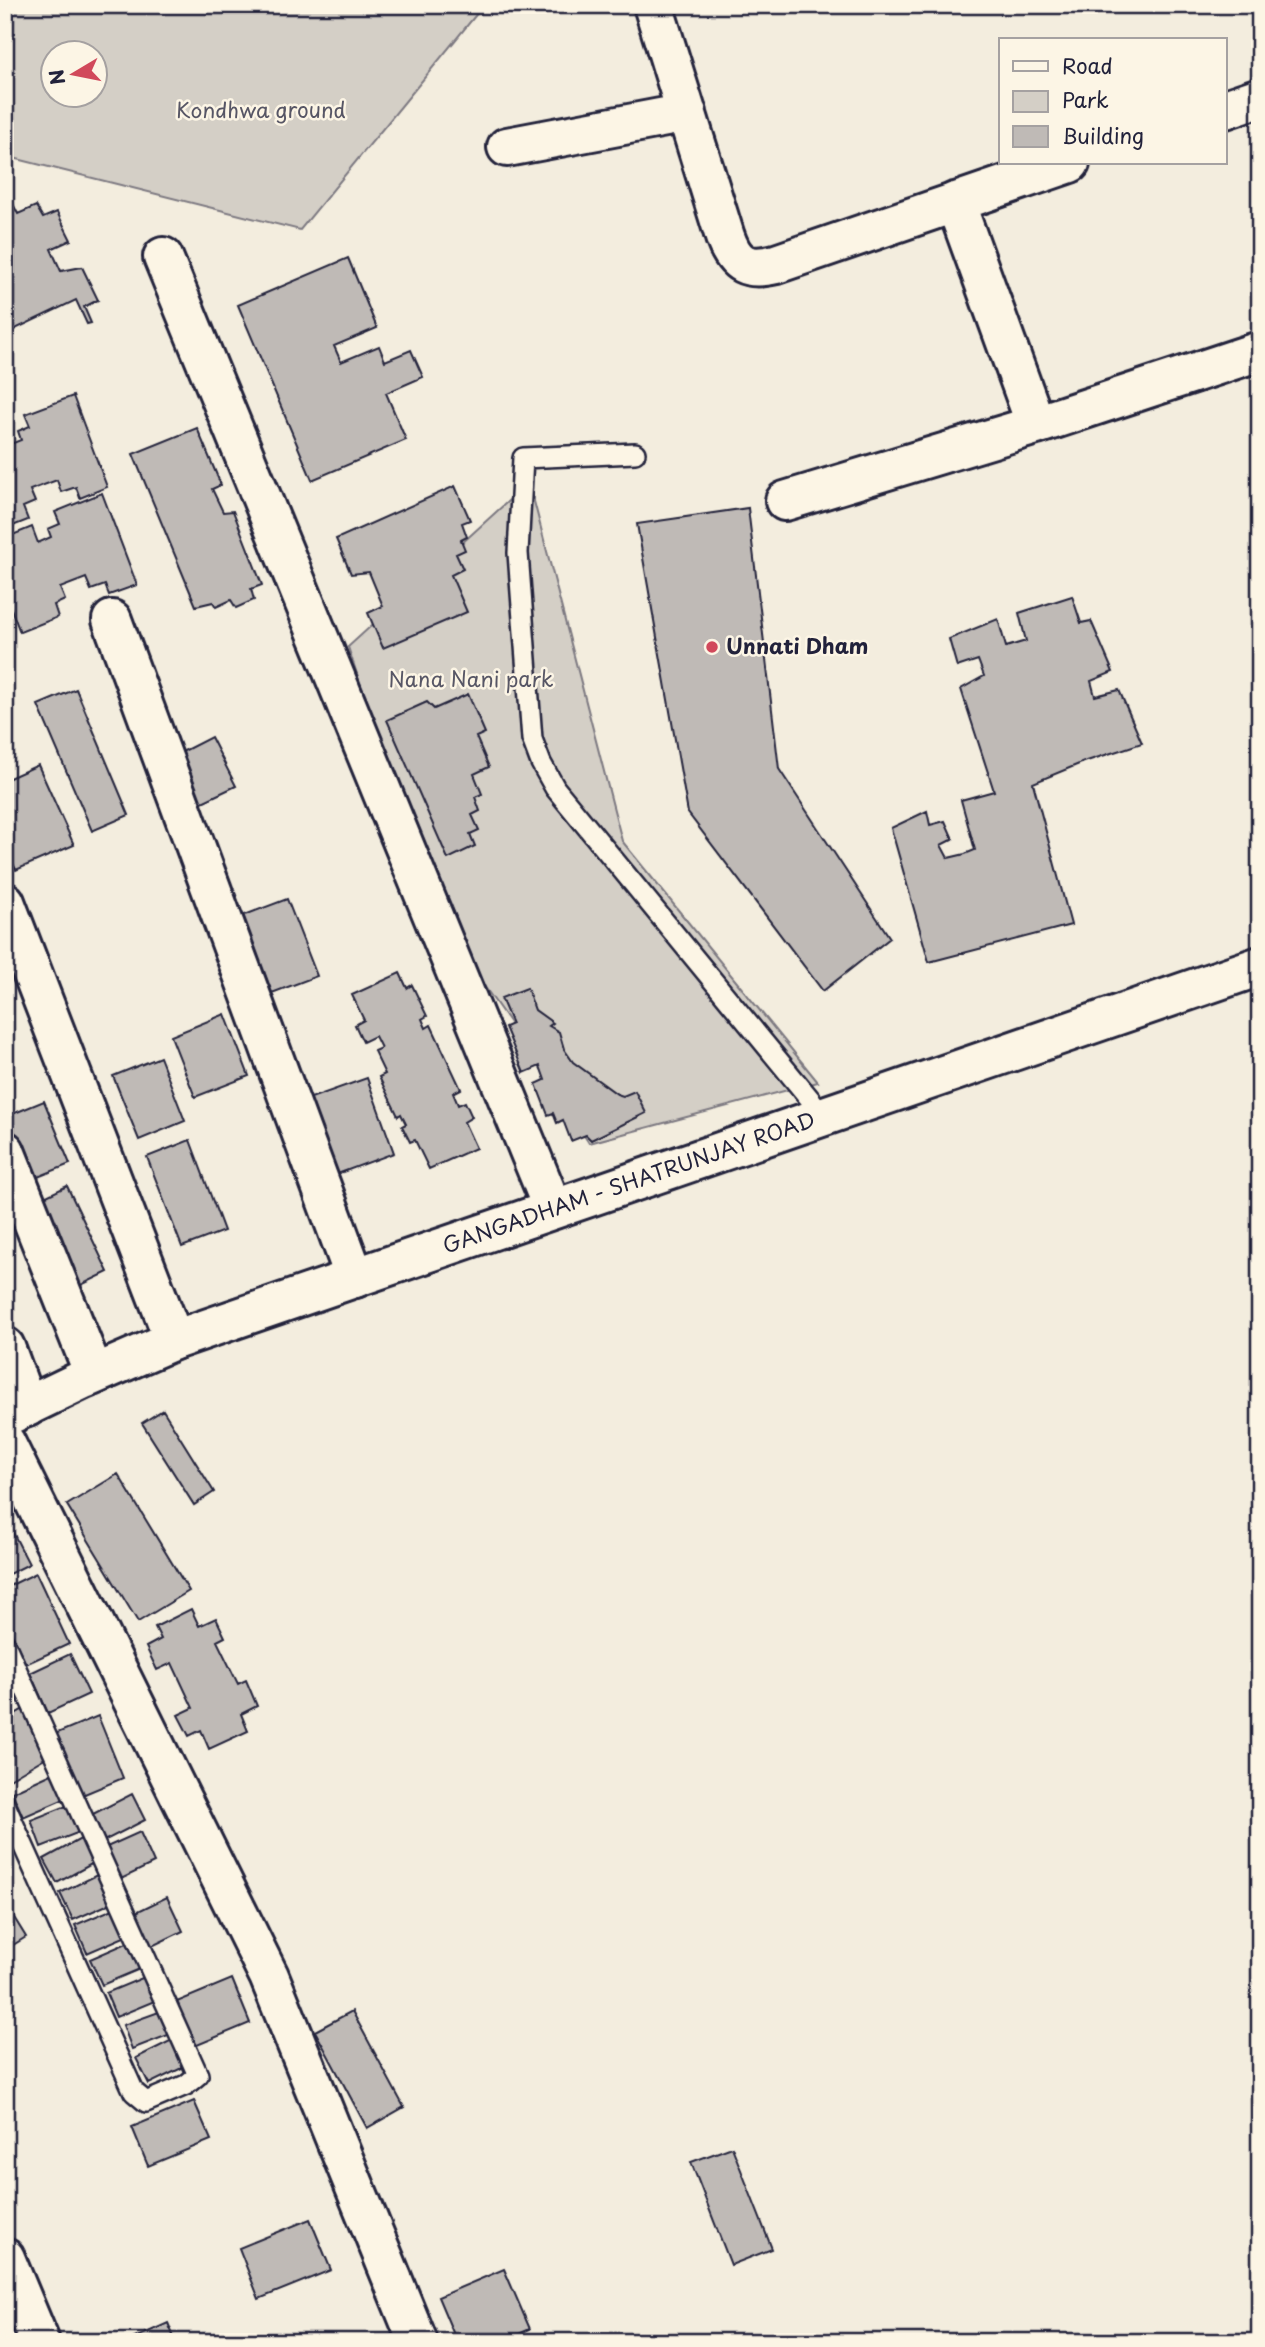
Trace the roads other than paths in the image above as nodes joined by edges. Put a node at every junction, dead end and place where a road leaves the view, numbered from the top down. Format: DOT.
graph roads {
  1 [pos="653,5"];
  2 [pos="1260,97"];
  3 [pos="1226,109"];
  4 [pos="687,113"];
  5 [pos="507,147"];
  6 [pos="1067,164"];
  7 [pos="955,202"];
  8 [pos="163,257"];
  9 [pos="1260,351"];
  10 [pos="1036,425"];
  11 [pos="635,453"];
  12 [pos="785,501"];
  13 [pos="112,620"];
  14 [pos="5,902"];
  15 [pos="1260,966"];
  16 [pos="824,1116"];
  17 [pos="5,1151"];
  18 [pos="553,1209"];
  19 [pos="355,1278"];
  20 [pos="174,1340"];
  21 [pos="5,1347"];
  22 [pos="94,1374"];
  23 [pos="16,1412"];
  24 [pos="5,1442"];
  25 [pos="5,1644"];
  26 [pos="5,1805"];
  27 [pos="5,2258"];
  28 [pos="40,2342"];
  29 [pos="418,2342"];
  1 -- 4 [label="street"];
  2 -- 3 [label="street"];
  4 -- 5 [label="street"];
  4 -- 7 [label="street"];
  6 -- 7 [label="street"];
  7 -- 10 [label="street"];
  8 -- 18 [label="street"];
  9 -- 10 [label="street"];
  10 -- 12 [label="street"];
  11 -- 16 [label="lane"];
  13 -- 19 [label="street"];
  14 -- 20 [label="street"];
  15 -- 16 [label="street, GANGADHAM - SHATRUNJAY ROAD"];
  16 -- 18 [label="street, GANGADHAM - SHATRUNJAY ROAD"];
  17 -- 22 [label="street"];
  18 -- 19 [label="street, GANGADHAM - SHATRUNJAY ROAD"];
  19 -- 20 [label="street, GANGADHAM - SHATRUNJAY ROAD"];
  20 -- 22 [label="street, GANGADHAM - SHATRUNJAY ROAD"];
  21 -- 23 [label="street"];
  22 -- 23 [label="street, GANGADHAM - SHATRUNJAY ROAD"];
  24 -- 29 [label="street"];
  25 -- 26 [label="lane"];
  27 -- 28 [label="street"];
}
